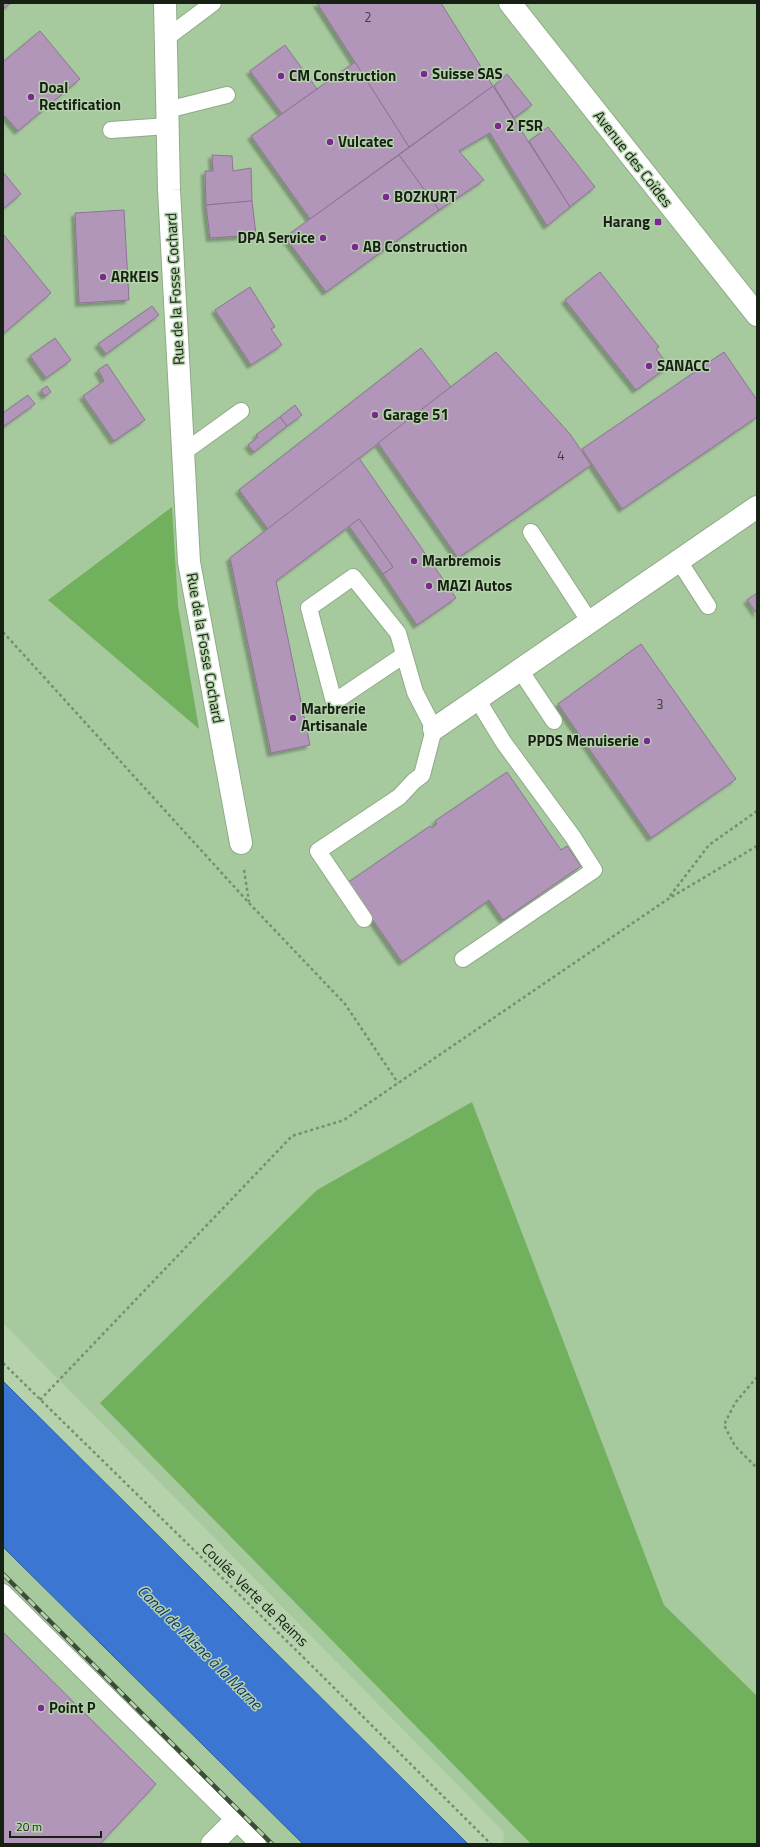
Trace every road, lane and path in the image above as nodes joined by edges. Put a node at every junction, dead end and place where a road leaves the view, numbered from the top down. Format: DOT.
graph roads {
  1 [pos="165,3"];
  2 [pos="213,3"];
  3 [pos="510,3"];
  4 [pos="165,39"];
  5 [pos="227,95"];
  6 [pos="168,118"];
  7 [pos="111,130"];
  8 [pos="757,315"];
  9 [pos="241,411"];
  10 [pos="184,452"];
  11 [pos="757,507"];
  12 [pos="530,532"];
  13 [pos="679,561"];
  14 [pos="708,606"];
  15 [pos="590,622"];
  16 [pos="3,632"];
  17 [pos="404,655"];
  18 [pos="520,670"];
  19 [pos="477,699"];
  20 [pos="554,721"];
  21 [pos="434,729"];
  22 [pos="757,811"];
  23 [pos="241,843"];
  24 [pos="757,846"];
  25 [pos="668,899"];
  26 [pos="249,903"];
  27 [pos="364,919"];
  28 [pos="463,959"];
  29 [pos="398,1083"];
  30 [pos="3,1364"];
  31 [pos="757,1377"];
  32 [pos="40,1400"];
  33 [pos="757,1468"];
  34 [pos="3,1592"];
  35 [pos="234,1821"];
  36 [pos="212,1844"];
  37 [pos="258,1844"];
  38 [pos="491,1844"];
  1 -- 4 [label="street, Rue de la Fosse Cochard"];
  2 -- 4 [label="lane"];
  3 -- 8 [label="street, Avenue des Coïdes"];
  4 -- 6 [label="street, Rue de la Fosse Cochard"];
  5 -- 6 [label="lane"];
  6 -- 7 [label="lane"];
  6 -- 10 [label="street, Rue de la Fosse Cochard"];
  9 -- 10 [label="lane"];
  10 -- 23 [label="street, Rue de la Fosse Cochard"];
  11 -- 13 [label="street"];
  12 -- 15 [label="lane"];
  13 -- 14 [label="lane"];
  13 -- 15 [label="street"];
  15 -- 18 [label="street"];
  16 -- 26 [label="path"];
  17 -- 17 [label="lane"];
  17 -- 21 [label="lane"];
  18 -- 19 [label="street"];
  18 -- 20 [label="lane"];
  19 -- 21 [label="street"];
  19 -- 28 [label="lane"];
  21 -- 27 [label="lane"];
  22 -- 25 [label="path"];
  23 -- 26 [label="path"];
  24 -- 25 [label="path"];
  25 -- 29 [label="path"];
  26 -- 29 [label="path"];
  29 -- 32 [label="path"];
  30 -- 32 [label="path, Coulée Verte de Reims"];
  31 -- 33 [label="path"];
  32 -- 38 [label="path, Coulée Verte de Reims"];
  34 -- 35 [label="lane"];
  35 -- 36 [label="street"];
  35 -- 37 [label="lane"];
}
